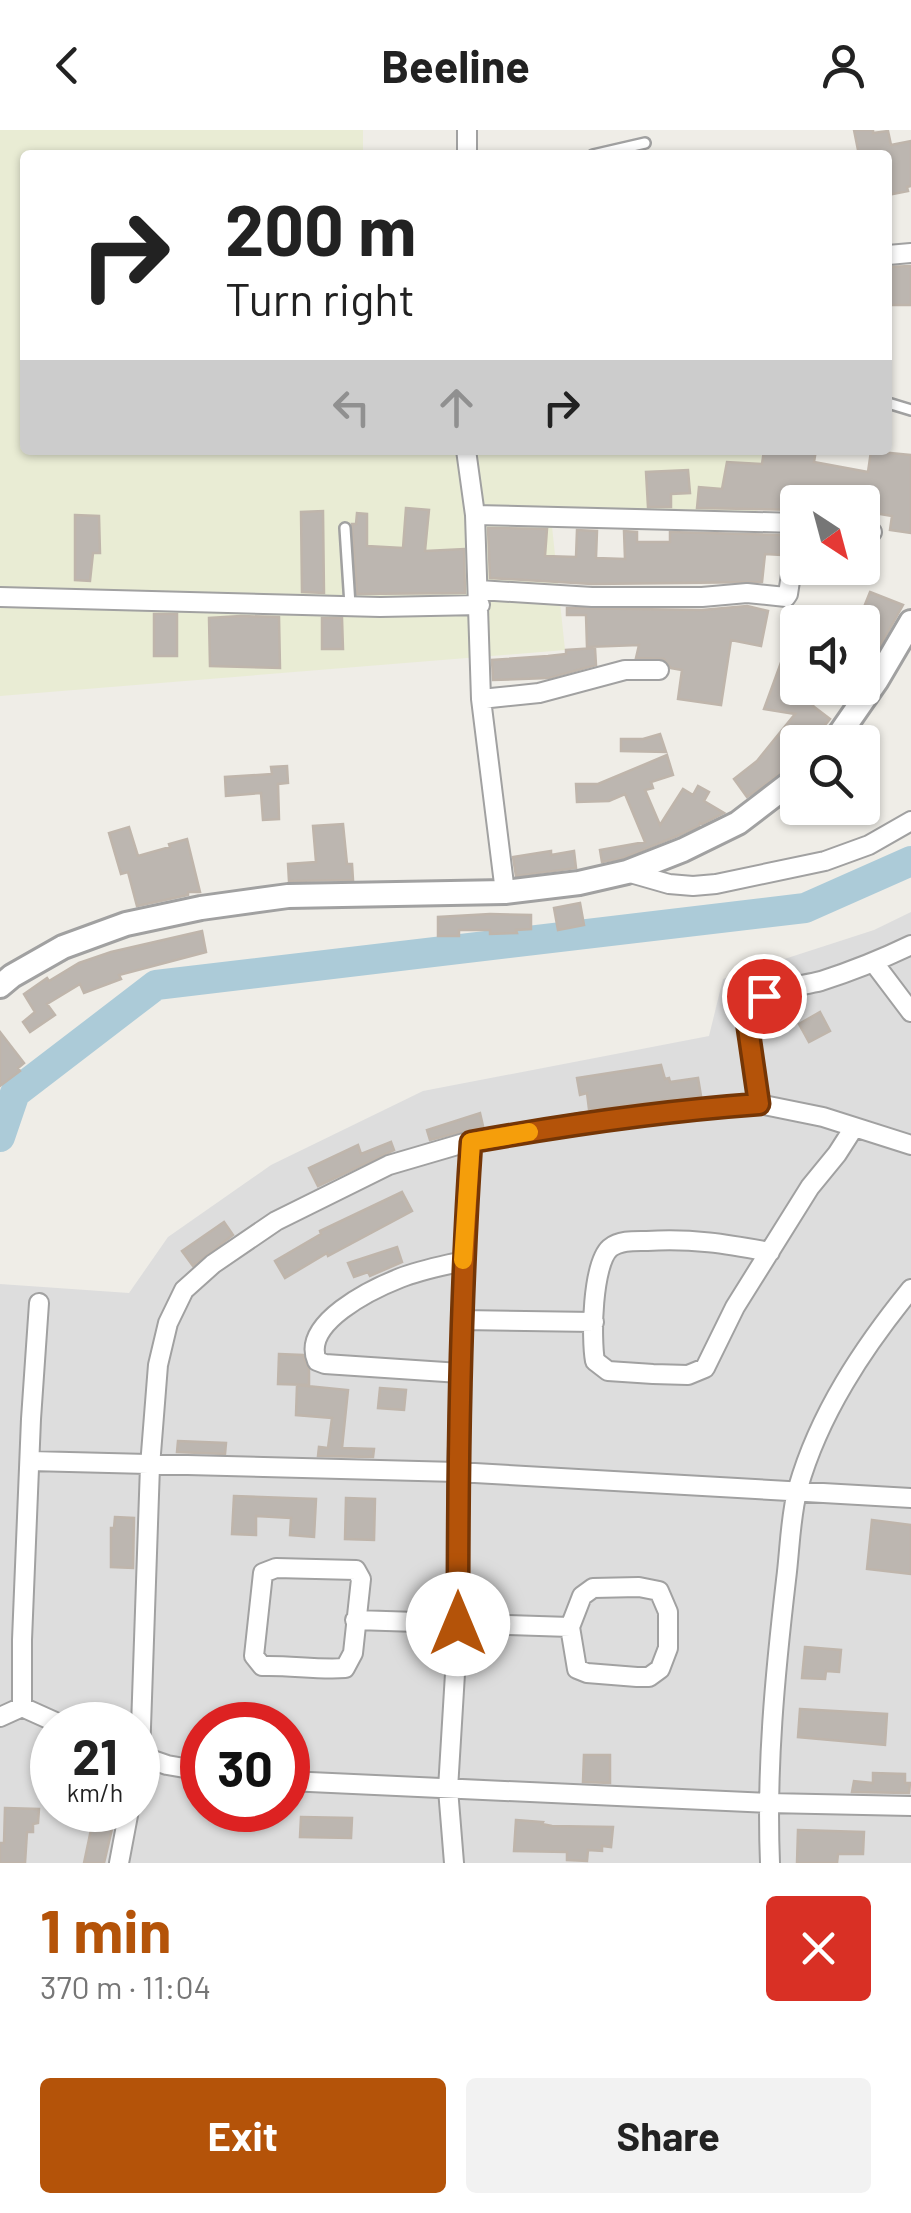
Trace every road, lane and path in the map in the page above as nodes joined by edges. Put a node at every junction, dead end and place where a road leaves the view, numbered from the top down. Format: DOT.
graph roads {
  1 [pos="645,143"];
  2 [pos="615,150"];
  3 [pos="467,455"];
  4 [pos="475,515"];
  5 [pos="780,525"];
  6 [pos="345,528"];
  7 [pos="789,585"];
  8 [pos="0,597"];
  9 [pos="480,597"];
  10 [pos="350,606"];
  11 [pos="911,622"];
  12 [pos="658,670"];
  13 [pos="482,700"];
  14 [pos="846,725"];
  15 [pos="780,790"];
  16 [pos="911,821"];
  17 [pos="626,872"];
  18 [pos="504,892"];
  19 [pos="911,944"];
  20 [pos="874,963"];
  21 [pos="0,986"];
  22 [pos="911,1012"];
  23 [pos="759,1104"];
  24 [pos="853,1129"];
  25 [pos="471,1142"];
  26 [pos="911,1145"];
  27 [pos="770,1252"];
  28 [pos="463,1261"];
  29 [pos="911,1289"];
  30 [pos="39,1303"];
  31 [pos="463,1320"];
  32 [pos="594,1322"];
  33 [pos="460,1372"];
  34 [pos="30,1461"];
  35 [pos="150,1466"];
  36 [pos="457,1472"];
  37 [pos="797,1491"];
  38 [pos="911,1498"];
  39 [pos="355,1620"];
  40 [pos="458,1624"];
  41 [pos="570,1627"];
  42 [pos="140,1702"];
  43 [pos="22,1708"];
  44 [pos="30,1711"];
  45 [pos="0,1717"];
  46 [pos="310,1782"];
  47 [pos="448,1788"];
  48 [pos="768,1803"];
  49 [pos="911,1806"];
  50 [pos="125,1832"];
  51 [pos="119,1863"];
  52 [pos="454,1863"];
  53 [pos="770,1863"];
  1 -- 2 [label="lane"];
  3 -- 4 [label="street"];
  4 -- 5 [label="street"];
  4 -- 9 [label="street"];
  6 -- 10 [label="lane"];
  7 -- 9 [label="street"];
  8 -- 10 [label="street"];
  9 -- 10 [label="street"];
  9 -- 13 [label="street"];
  11 -- 14 [label="street"];
  12 -- 13 [label="street"];
  13 -- 18 [label="street"];
  15 -- 17 [label="street"];
  16 -- 17 [label="street"];
  17 -- 18 [label="street"];
  18 -- 21 [label="street"];
  19 -- 20 [label="street"];
  20 -- 22 [label="street"];
  20 -- 23 [label="street"];
  23 -- 24 [label="street"];
  23 -- 25 [label="street"];
  24 -- 26 [label="street"];
  24 -- 27 [label="street"];
  25 -- 28 [label="street"];
  25 -- 35 [label="street"];
  27 -- 32 [label="street"];
  27 -- 32 [label="street"];
  28 -- 31 [label="street"];
  28 -- 33 [label="street"];
  29 -- 37 [label="street"];
  30 -- 34 [label="street"];
  31 -- 32 [label="street"];
  31 -- 33 [label="street"];
  33 -- 36 [label="street"];
  34 -- 35 [label="street"];
  34 -- 43 [label="street"];
  35 -- 36 [label="street"];
  35 -- 42 [label="street"];
  36 -- 37 [label="street"];
  36 -- 40 [label="street"];
  37 -- 38 [label="street"];
  37 -- 48 [label="street"];
  39 -- 39 [label="street"];
  39 -- 40 [label="street"];
  40 -- 41 [label="street"];
  40 -- 47 [label="street"];
  41 -- 41 [label="street"];
  43 -- 44 [label="street"];
  43 -- 45 [label="street"];
  46 -- 47 [label="street"];
  47 -- 48 [label="street"];
  47 -- 52 [label="street"];
  48 -- 49 [label="street"];
  48 -- 53 [label="street"];
  50 -- 51 [label="street"];
}
